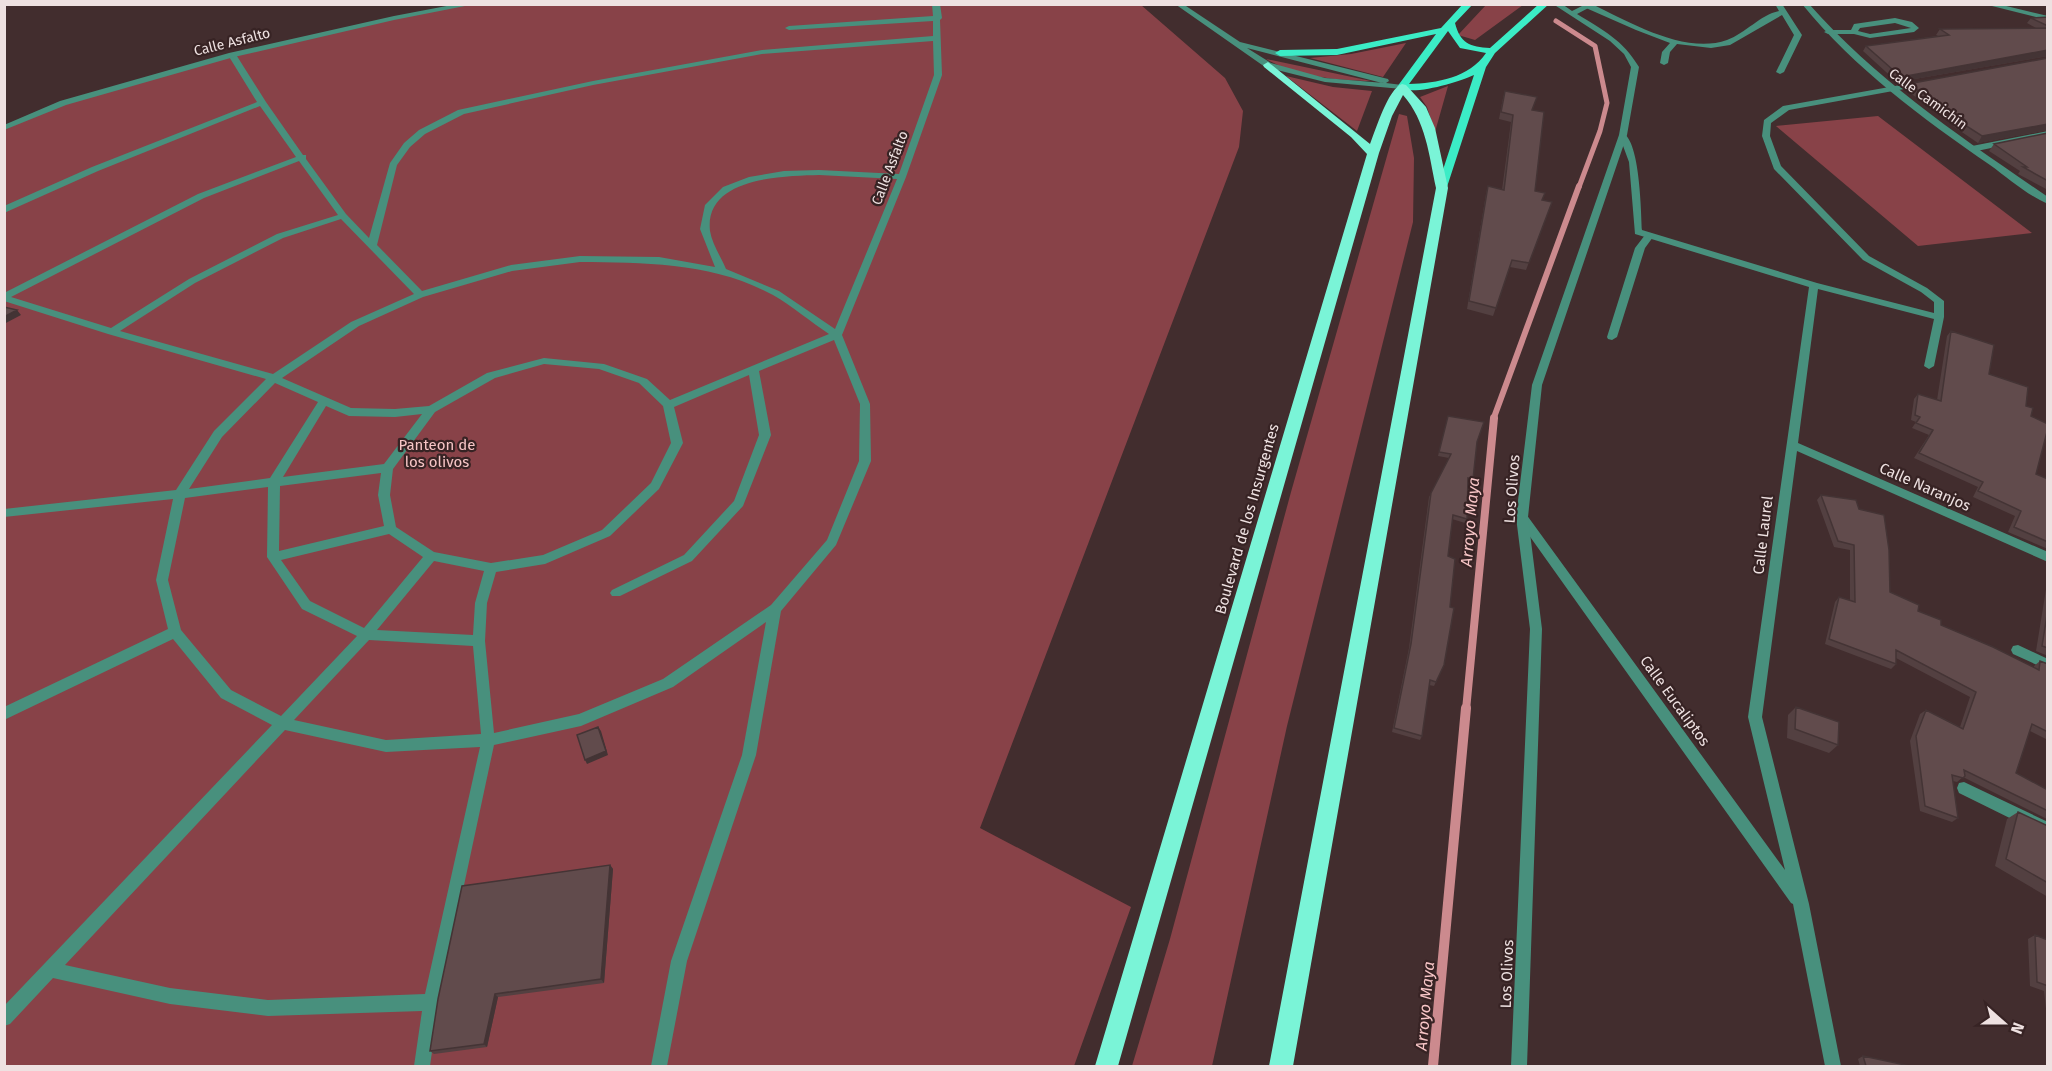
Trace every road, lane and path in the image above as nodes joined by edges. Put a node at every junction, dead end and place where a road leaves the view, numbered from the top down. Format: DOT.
graph roads {
  1 [pos="472,4"];
  2 [pos="936,4"];
  3 [pos="1178,4"];
  4 [pos="1470,4"];
  5 [pos="1545,4"];
  6 [pos="1556,4"];
  7 [pos="1778,4"];
  8 [pos="1805,4"];
  9 [pos="1987,4"];
  10 [pos="1591,5"];
  11 [pos="1784,12"];
  12 [pos="1571,14"];
  13 [pos="938,18"];
  14 [pos="2048,18"];
  15 [pos="1448,26"];
  16 [pos="789,28"];
  17 [pos="1828,32"];
  18 [pos="1854,32"];
  19 [pos="937,38"];
  20 [pos="1235,42"];
  21 [pos="1674,43"];
  22 [pos="1492,51"];
  23 [pos="1280,53"];
  24 [pos="232,55"];
  25 [pos="1664,63"];
  26 [pos="1268,65"];
  27 [pos="1481,67"];
  28 [pos="1780,72"];
  29 [pos="1933,81"];
  30 [pos="1402,87"];
  31 [pos="1888,89"];
  32 [pos="262,103"];
  33 [pos="4,128"];
  34 [pos="2048,133"];
  35 [pos="1623,135"];
  36 [pos="1972,149"];
  37 [pos="1373,153"];
  38 [pos="303,157"];
  39 [pos="902,177"];
  40 [pos="1442,188"];
  41 [pos="2048,201"];
  42 [pos="4,210"];
  43 [pos="343,216"];
  44 [pos="1648,237"];
  45 [pos="372,245"];
  46 [pos="722,271"];
  47 [pos="1814,285"];
  48 [pos="420,295"];
  49 [pos="4,297"];
  50 [pos="1939,317"];
  51 [pos="112,332"];
  52 [pos="837,335"];
  53 [pos="1612,337"];
  54 [pos="1929,366"];
  55 [pos="753,369"];
  56 [pos="274,378"];
  57 [pos="323,402"];
  58 [pos="668,405"];
  59 [pos="431,409"];
  60 [pos="1791,444"];
  61 [pos="387,468"];
  62 [pos="274,482"];
  63 [pos="180,494"];
  64 [pos="4,513"];
  65 [pos="1522,517"];
  66 [pos="391,529"];
  67 [pos="431,556"];
  68 [pos="273,557"];
  69 [pos="2048,557"];
  70 [pos="490,568"];
  71 [pos="616,593"];
  72 [pos="775,609"];
  73 [pos="175,632"];
  74 [pos="366,635"];
  75 [pos="479,641"];
  76 [pos="2018,650"];
  77 [pos="2048,665"];
  78 [pos="4,714"];
  79 [pos="281,723"];
  80 [pos="488,740"];
  81 [pos="1964,788"];
  82 [pos="2048,830"];
  83 [pos="1801,904"];
  84 [pos="52,969"];
  85 [pos="431,1002"];
  86 [pos="4,1018"];
  87 [pos="422,1066"];
  88 [pos="659,1066"];
  89 [pos="1106,1066"];
  90 [pos="1281,1066"];
  91 [pos="1519,1066"];
  92 [pos="1833,1066"];
  1 -- 24 [label="street, Calle Asfalto"];
  2 -- 13 [label="street, Calle Asfalto"];
  3 -- 20 [label="street"];
  4 -- 15 [label="main road, Boulevard de los Insurgentes"];
  5 -- 22 [label="main road"];
  6 -- 12 [label="street, Los Olivos"];
  7 -- 11 [label="street"];
  8 -- 17 [label="street, Calle Camichín"];
  9 -- 14 [label="street"];
  10 -- 12 [label="street"];
  10 -- 21 [label="street"];
  11 -- 21 [label="street"];
  11 -- 28 [label="street"];
  12 -- 35 [label="street, Los Olivos"];
  13 -- 16 [label="street"];
  13 -- 19 [label="street, Calle Asfalto"];
  15 -- 22 [label="main road"];
  15 -- 23 [label="main road"];
  15 -- 30 [label="main road, Boulevard de los Insurgentes"];
  17 -- 18 [label="street"];
  17 -- 31 [label="street, Calle Camichín"];
  18 -- 18 [label="street"];
  19 -- 39 [label="street, Calle Asfalto"];
  19 -- 45 [label="street"];
  20 -- 23 [label="street"];
  20 -- 26 [label="street"];
  21 -- 25 [label="street"];
  22 -- 27 [label="main road"];
  23 -- 30 [label="street"];
  24 -- 32 [label="street"];
  24 -- 33 [label="street, Calle Asfalto"];
  26 -- 30 [label="street"];
  26 -- 37 [label="highway"];
  27 -- 30 [label="main road"];
  27 -- 40 [label="main road"];
  29 -- 31 [label="street"];
  30 -- 37 [label="highway, Boulevard de los Insurgentes"];
  30 -- 40 [label="highway"];
  31 -- 36 [label="street, Calle Camichín"];
  31 -- 50 [label="street"];
  32 -- 38 [label="street"];
  32 -- 42 [label="street"];
  34 -- 36 [label="street"];
  35 -- 44 [label="street"];
  35 -- 65 [label="street, Los Olivos"];
  36 -- 41 [label="street, Calle Camichín"];
  37 -- 89 [label="highway, Boulevard de los Insurgentes"];
  38 -- 43 [label="street"];
  38 -- 49 [label="street"];
  39 -- 46 [label="street"];
  39 -- 52 [label="street, Calle Asfalto"];
  40 -- 90 [label="highway"];
  43 -- 45 [label="street"];
  43 -- 51 [label="street"];
  44 -- 47 [label="street"];
  44 -- 53 [label="street"];
  45 -- 48 [label="street"];
  46 -- 48 [label="street"];
  46 -- 52 [label="street"];
  47 -- 50 [label="street"];
  47 -- 60 [label="street, Calle Laurel"];
  48 -- 56 [label="street"];
  49 -- 51 [label="street"];
  50 -- 54 [label="street"];
  51 -- 56 [label="street"];
  52 -- 55 [label="street"];
  52 -- 72 [label="street"];
  55 -- 58 [label="street"];
  55 -- 71 [label="street"];
  56 -- 57 [label="street"];
  56 -- 63 [label="street"];
  57 -- 59 [label="street"];
  57 -- 62 [label="street"];
  58 -- 59 [label="street"];
  58 -- 70 [label="street"];
  59 -- 61 [label="street"];
  60 -- 69 [label="street, Calle Naranjos"];
  60 -- 83 [label="street, Calle Laurel"];
  61 -- 62 [label="street"];
  61 -- 66 [label="street"];
  62 -- 63 [label="street"];
  62 -- 68 [label="street"];
  63 -- 64 [label="street"];
  63 -- 73 [label="street"];
  65 -- 83 [label="street, Calle Eucaliptos"];
  65 -- 91 [label="street, Los Olivos"];
  66 -- 67 [label="street"];
  66 -- 68 [label="street"];
  67 -- 70 [label="street"];
  67 -- 74 [label="street"];
  68 -- 74 [label="street"];
  70 -- 75 [label="street"];
  72 -- 80 [label="street"];
  72 -- 88 [label="street"];
  73 -- 78 [label="street"];
  73 -- 79 [label="street"];
  74 -- 75 [label="street"];
  74 -- 79 [label="street"];
  75 -- 80 [label="street"];
  76 -- 77 [label="street"];
  79 -- 80 [label="street"];
  79 -- 84 [label="street"];
  80 -- 85 [label="street"];
  81 -- 82 [label="street"];
  83 -- 92 [label="street, Calle Laurel"];
  84 -- 85 [label="street"];
  84 -- 86 [label="street"];
  85 -- 87 [label="street"];
}
